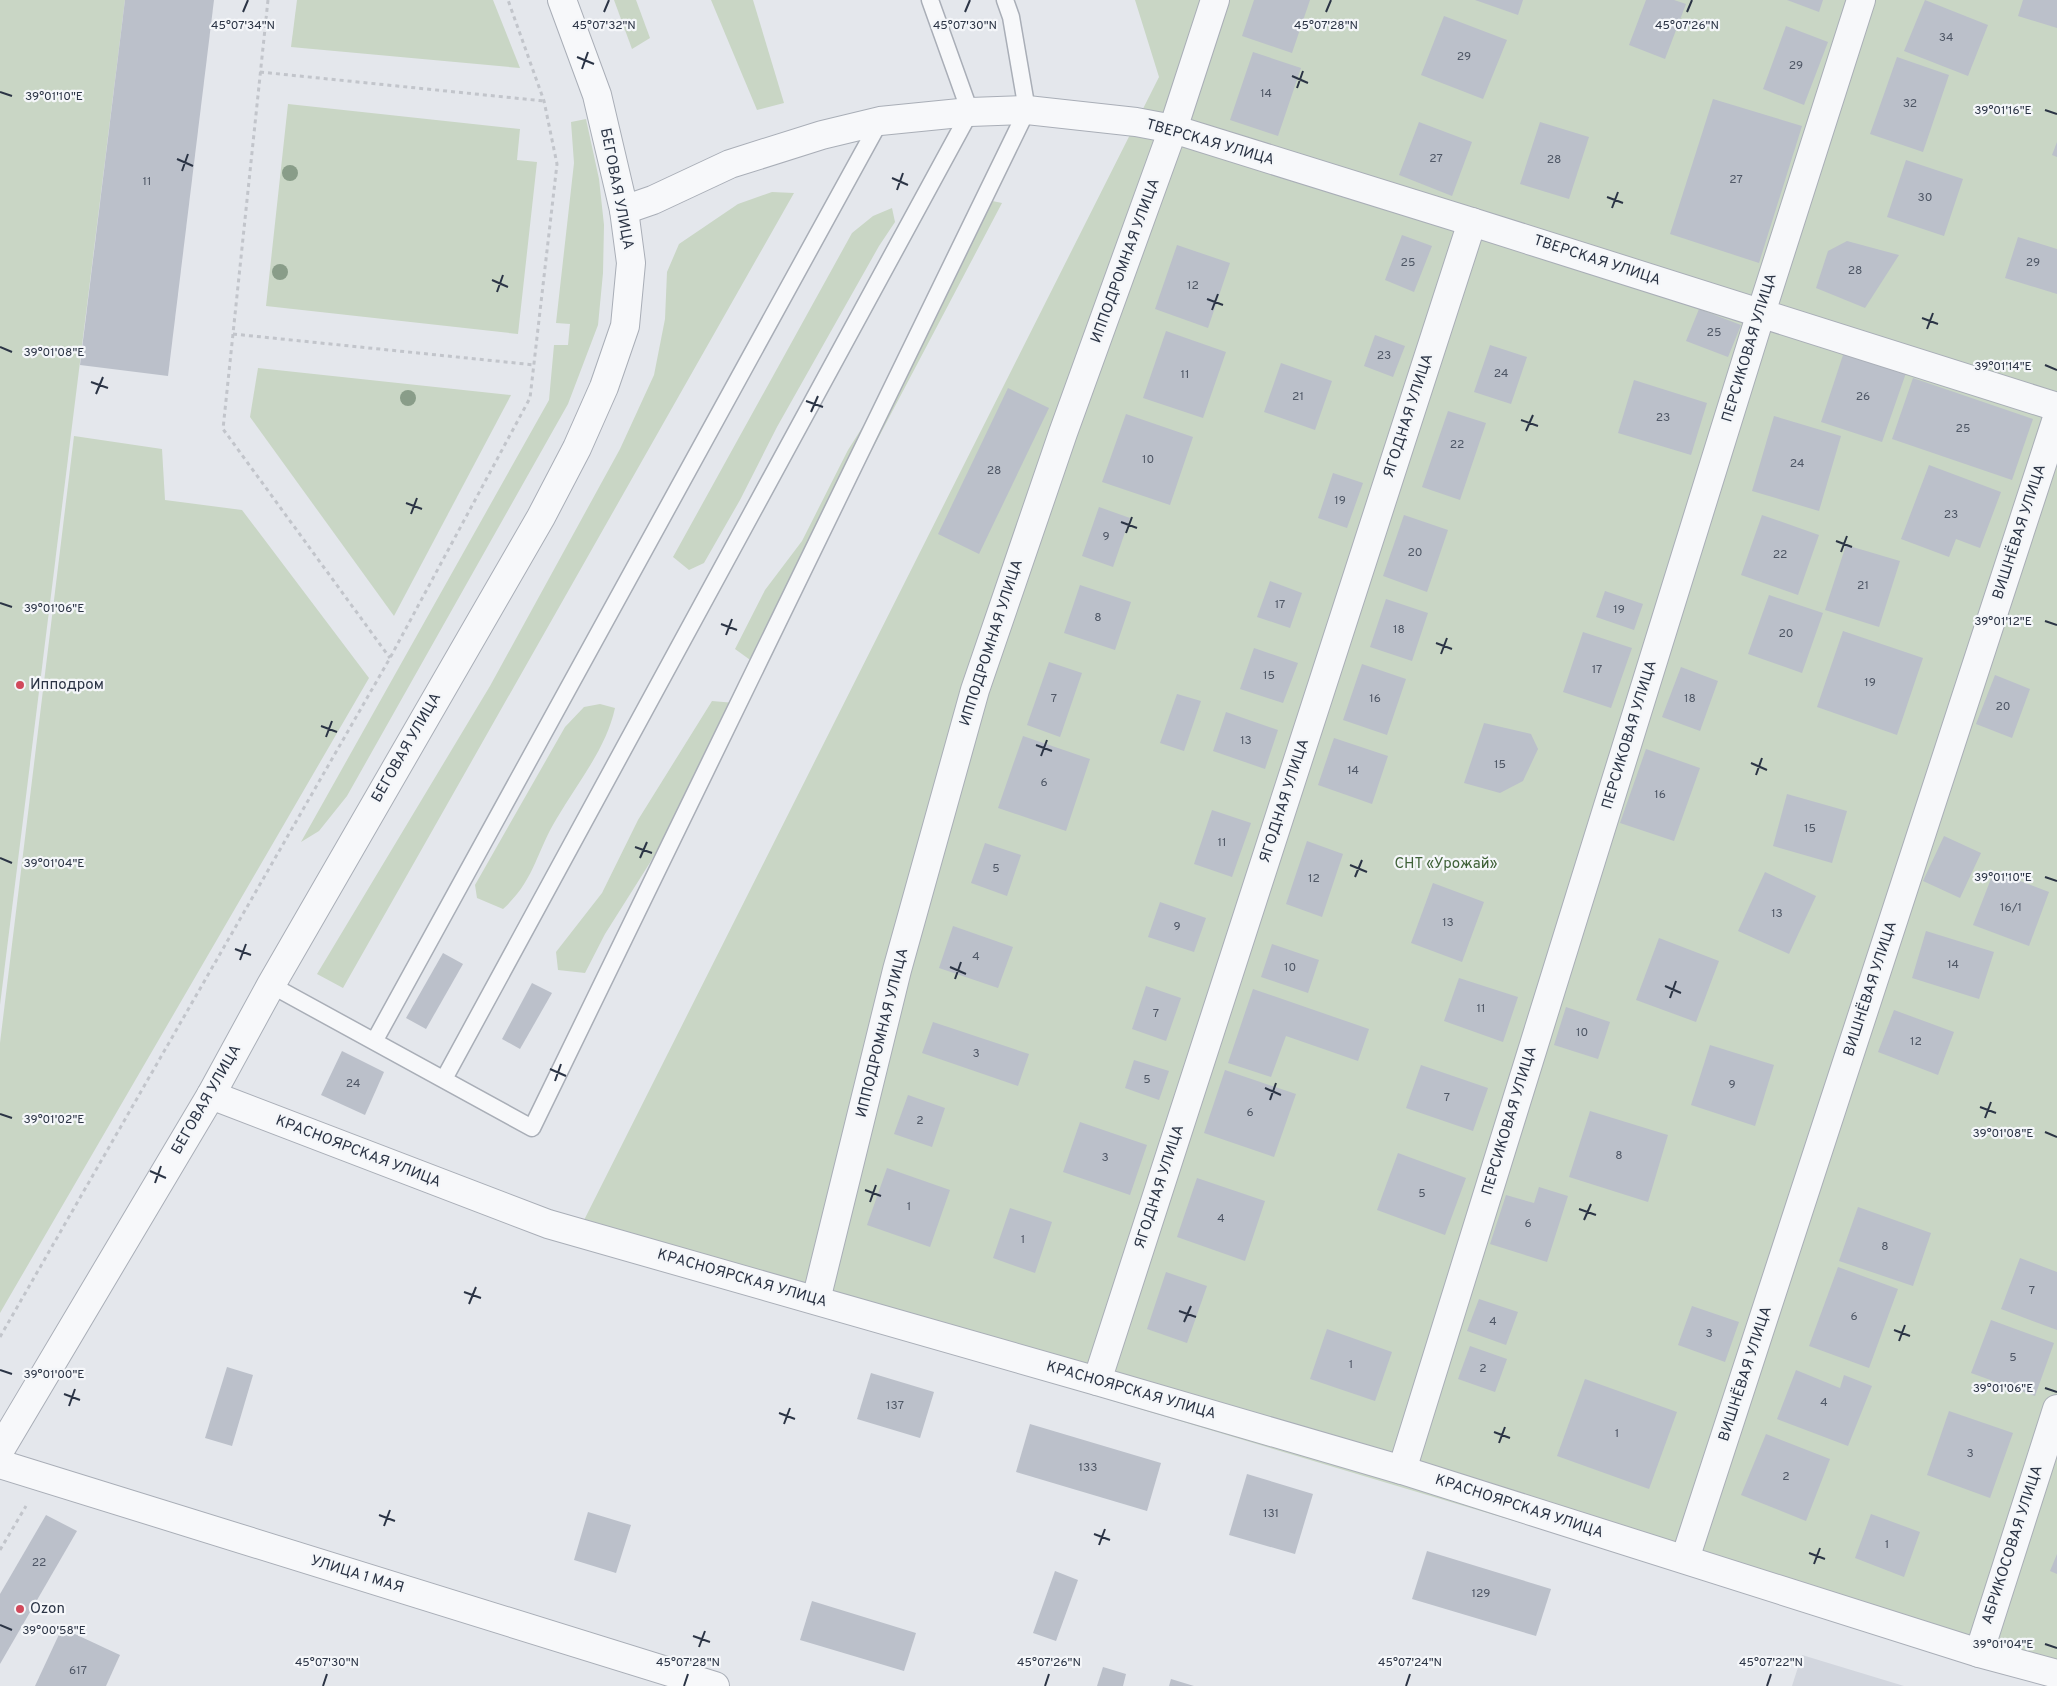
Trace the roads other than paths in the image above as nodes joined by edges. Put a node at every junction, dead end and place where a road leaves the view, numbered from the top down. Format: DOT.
graph roads {
  1 [pos="562,0"];
  2 [pos="930,0"];
  3 [pos="1005,0"];
  4 [pos="1215,0"];
  5 [pos="1861,0"];
  6 [pos="1028,110"];
  7 [pos="970,112"];
  8 [pos="880,121"];
  9 [pos="1174,130"];
  10 [pos="624,210"];
  11 [pos="1472,222"];
  12 [pos="1761,313"];
  13 [pos="2057,407"];
  14 [pos="2057,418"];
  15 [pos="271,985"];
  16 [pos="375,1040"];
  17 [pos="444,1079"];
  18 [pos="211,1095"];
  19 [pos="816,1300"];
  20 [pos="1097,1381"];
  21 [pos="2057,1409"];
  22 [pos="0,1450"];
  23 [pos="0,1464"];
  24 [pos="1402,1470"];
  25 [pos="1685,1560"];
  26 [pos="1979,1653"];
  27 [pos="2057,1674"];
  28 [pos="715,1686"];
  1 -- 10 [label="street, БЕГОВАЯ УЛИЦА"];
  2 -- 7 [label="lane"];
  3 -- 6 [label="lane"];
  4 -- 9 [label="street, ИППОДРОМНАЯ УЛИЦА"];
  5 -- 12 [label="street, ПЕРСИКОВАЯ УЛИЦА"];
  6 -- 7 [label="street, ТВЕРСКАЯ УЛИЦА"];
  6 -- 9 [label="street, ТВЕРСКАЯ УЛИЦА"];
  6 -- 17 [label="lane"];
  7 -- 8 [label="street, ТВЕРСКАЯ УЛИЦА"];
  7 -- 17 [label="lane"];
  8 -- 10 [label="street, ТВЕРСКАЯ УЛИЦА"];
  8 -- 16 [label="lane"];
  9 -- 11 [label="street, ТВЕРСКАЯ УЛИЦА"];
  9 -- 19 [label="street, ИППОДРОМНАЯ УЛИЦА"];
  10 -- 15 [label="street, БЕГОВАЯ УЛИЦА"];
  11 -- 12 [label="street, ТВЕРСКАЯ УЛИЦА"];
  11 -- 20 [label="street, ЯГОДНАЯ УЛИЦА"];
  12 -- 13 [label="street, ТВЕРСКАЯ УЛИЦА"];
  12 -- 24 [label="street, ПЕРСИКОВАЯ УЛИЦА"];
  14 -- 25 [label="street, ВИШНЁВАЯ УЛИЦА"];
  15 -- 16 [label="lane"];
  15 -- 18 [label="street, БЕГОВАЯ УЛИЦА"];
  16 -- 17 [label="lane"];
  18 -- 19 [label="street, КРАСНОЯРСКАЯ УЛИЦА"];
  18 -- 22 [label="street, БЕГОВАЯ УЛИЦА"];
  19 -- 20 [label="street, КРАСНОЯРСКАЯ УЛИЦА"];
  20 -- 24 [label="street, КРАСНОЯРСКАЯ УЛИЦА"];
  21 -- 26 [label="street, АБРИКОСОВАЯ УЛИЦА"];
  23 -- 28 [label="street, УЛИЦА 1 МАЯ"];
  24 -- 25 [label="street, КРАСНОЯРСКАЯ УЛИЦА"];
  25 -- 26 [label="street, КРАСНОЯРСКАЯ УЛИЦА"];
  26 -- 27 [label="street, КРАСНОЯРСКАЯ УЛИЦА"];
}
